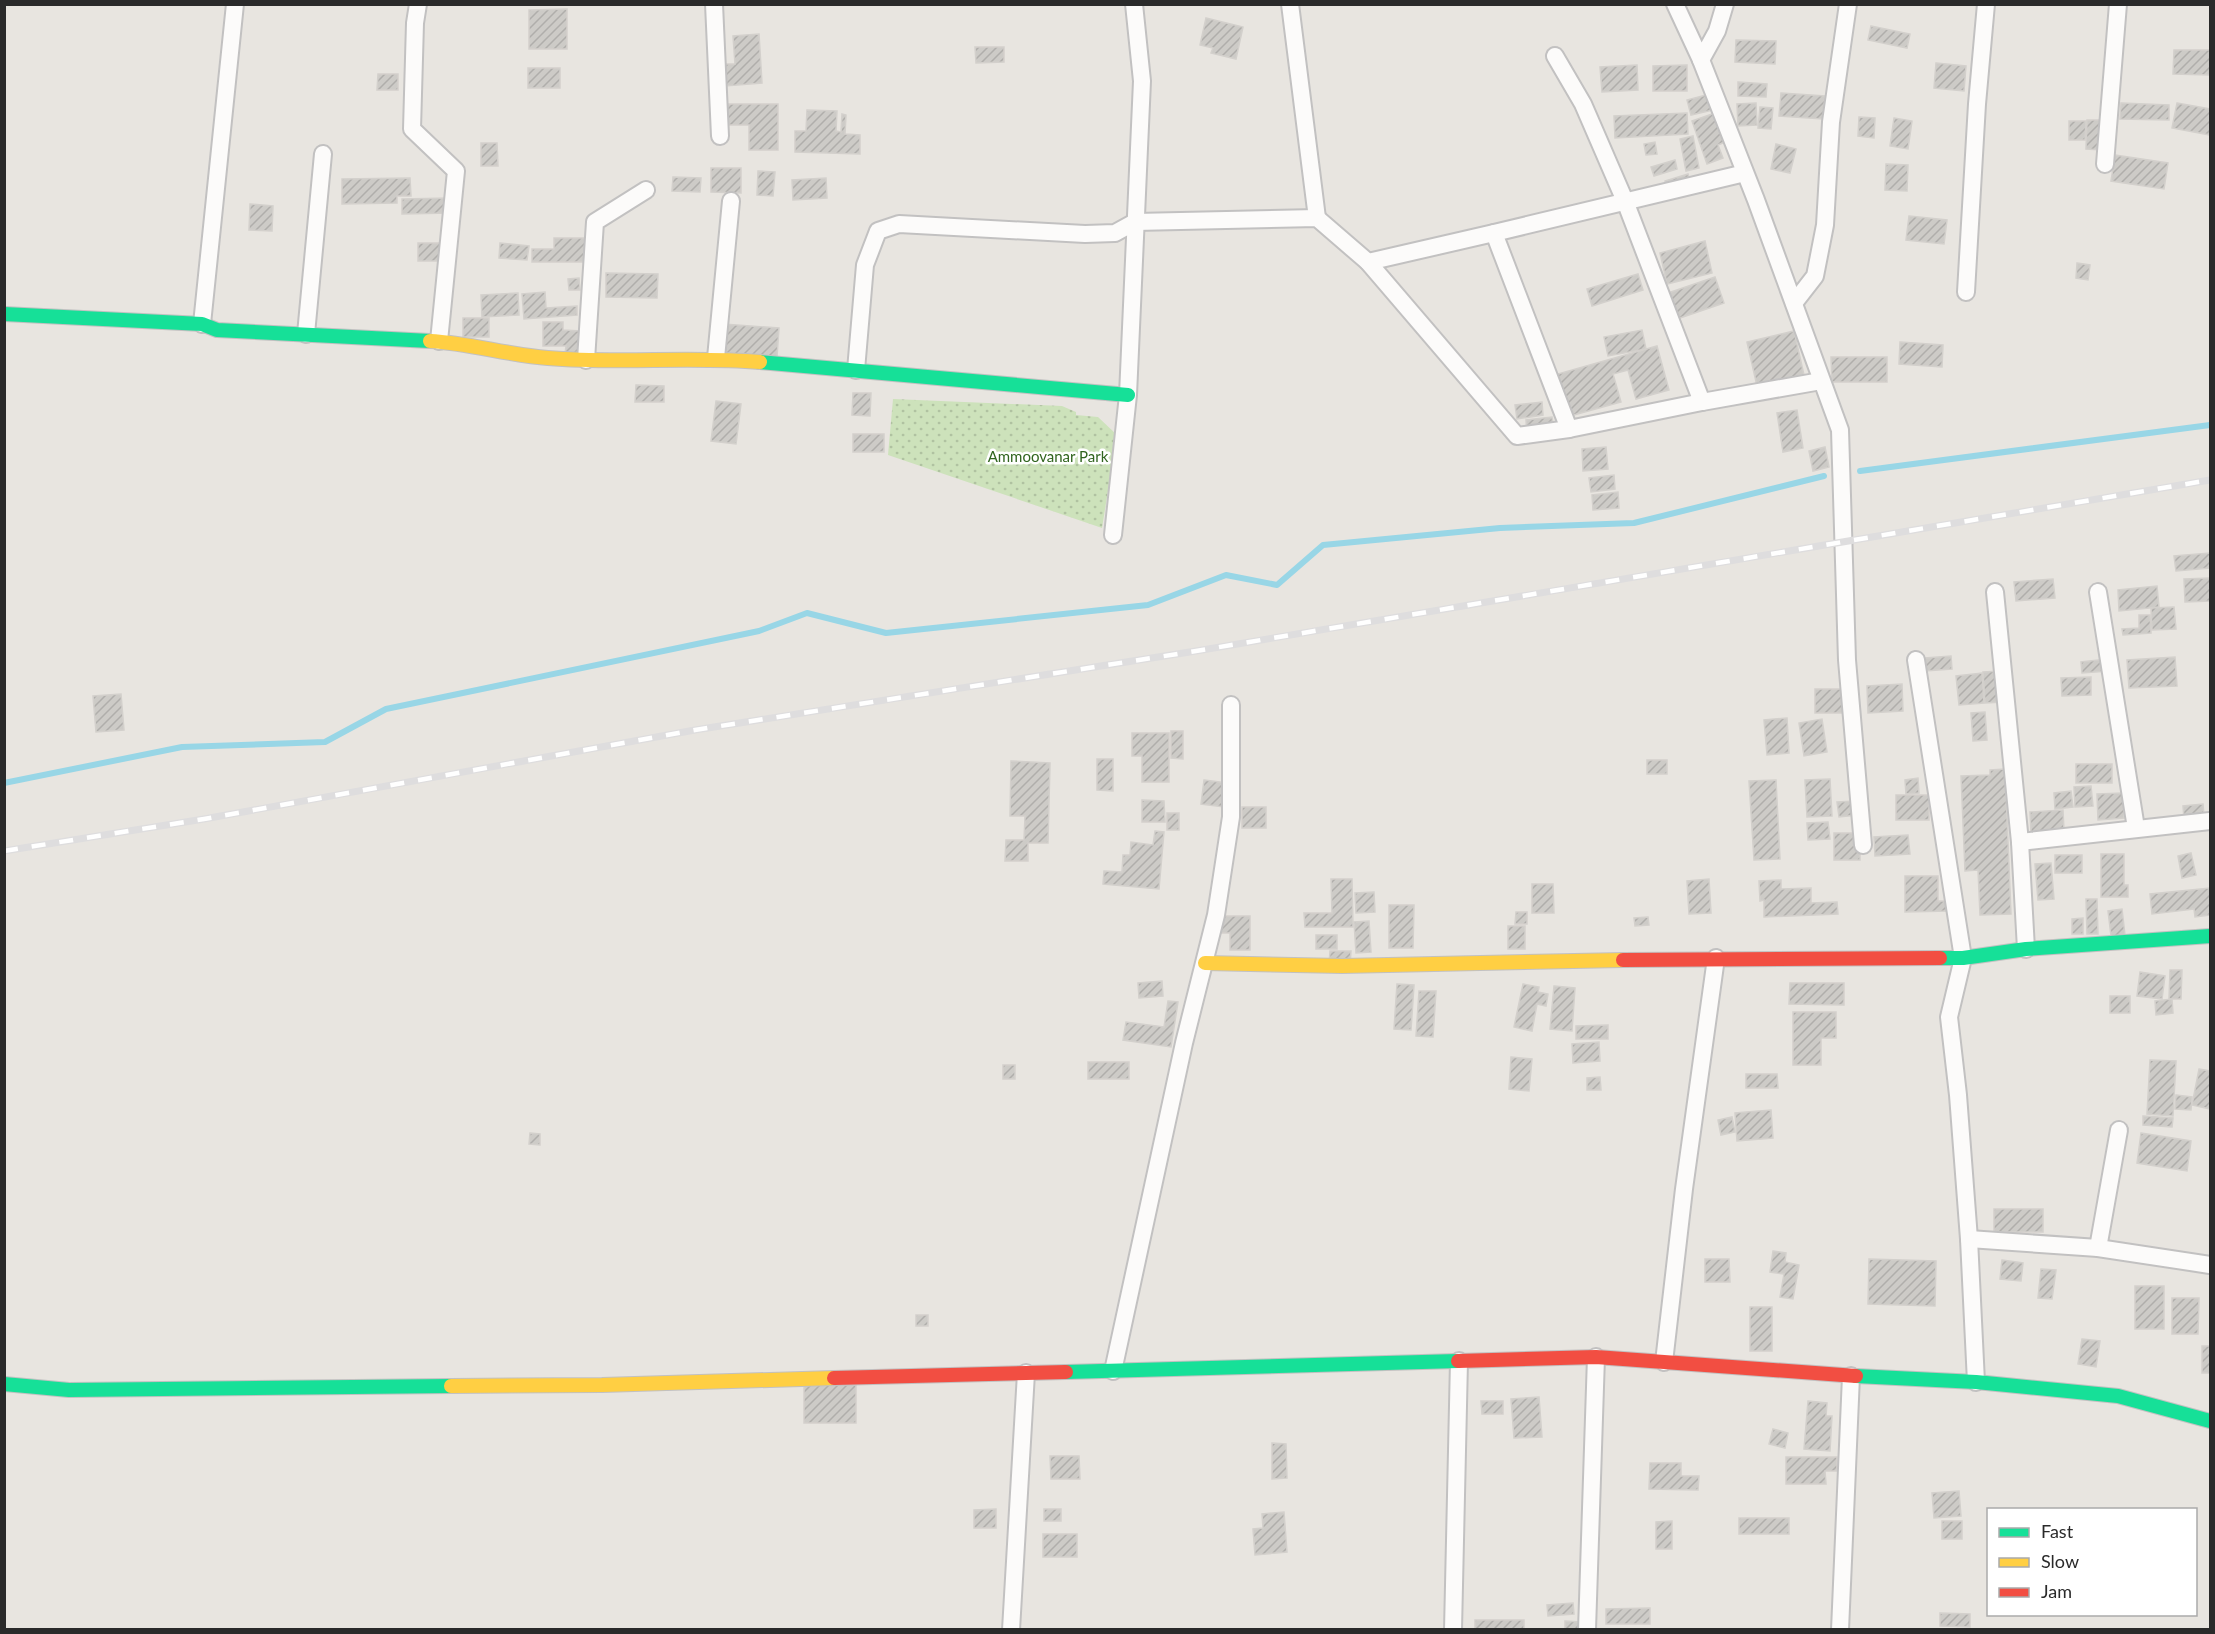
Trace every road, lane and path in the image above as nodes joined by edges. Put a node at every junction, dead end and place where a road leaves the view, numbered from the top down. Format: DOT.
graph roads {
  1 [pos="235,4"];
  2 [pos="418,4"];
  3 [pos="714,4"];
  4 [pos="1134,4"];
  5 [pos="1290,4"];
  6 [pos="1675,4"];
  7 [pos="1725,4"];
  8 [pos="1848,4"];
  9 [pos="1986,4"];
  10 [pos="2118,4"];
  11 [pos="1555,56"];
  12 [pos="1701,60"];
  13 [pos="720,136"];
  14 [pos="323,154"];
  15 [pos="2105,164"];
  16 [pos="1745,173"];
  17 [pos="646,190"];
  18 [pos="731,201"];
  19 [pos="1625,201"];
  20 [pos="1317,218"];
  21 [pos="1135,222"];
  22 [pos="1494,233"];
  23 [pos="1368,262"];
  24 [pos="1966,292"];
  25 [pos="1794,303"];
  26 [pos="4,314"];
  27 [pos="201,324"];
  28 [pos="306,334"];
  29 [pos="439,341"];
  30 [pos="716,358"];
  31 [pos="586,360"];
  32 [pos="856,370"];
  33 [pos="1821,381"];
  34 [pos="1128,395"];
  35 [pos="1702,402"];
  36 [pos="1569,429"];
  37 [pos="1113,535"];
  38 [pos="2098,591"];
  39 [pos="1995,592"];
  40 [pos="1916,660"];
  41 [pos="1231,705"];
  42 [pos="2211,821"];
  43 [pos="2136,828"];
  44 [pos="2020,842"];
  45 [pos="1863,845"];
  46 [pos="2211,936"];
  47 [pos="2026,949"];
  48 [pos="1963,957"];
  49 [pos="1716,958"];
  50 [pos="1205,963"];
  51 [pos="2119,1130"];
  52 [pos="1969,1239"];
  53 [pos="2098,1248"];
  54 [pos="2211,1264"];
  55 [pos="1596,1357"];
  56 [pos="1459,1361"];
  57 [pos="1664,1362"];
  58 [pos="1113,1371"];
  59 [pos="1026,1373"];
  60 [pos="1851,1376"];
  61 [pos="1976,1382"];
  62 [pos="4,1384"];
  63 [pos="2211,1421"];
  64 [pos="1011,1629"];
  65 [pos="1453,1629"];
  66 [pos="1587,1629"];
  67 [pos="1840,1629"];
  1 -- 27 [label="street"];
  2 -- 29 [label="street"];
  3 -- 13 [label="street"];
  4 -- 21 [label="street"];
  5 -- 20 [label="street"];
  6 -- 12 [label="street"];
  7 -- 12 [label="street"];
  8 -- 25 [label="street"];
  9 -- 24 [label="street"];
  10 -- 15 [label="street"];
  11 -- 19 [label="street"];
  12 -- 16 [label="street"];
  14 -- 28 [label="street"];
  16 -- 19 [label="street"];
  16 -- 25 [label="street"];
  17 -- 31 [label="street"];
  18 -- 30 [label="street"];
  19 -- 22 [label="street"];
  19 -- 35 [label="street"];
  20 -- 21 [label="street"];
  20 -- 23 [label="street"];
  21 -- 32 [label="street"];
  21 -- 34 [label="street"];
  22 -- 23 [label="street"];
  22 -- 36 [label="street"];
  23 -- 36 [label="street"];
  25 -- 33 [label="street"];
  26 -- 27 [label="street"];
  27 -- 28 [label="street"];
  28 -- 29 [label="street"];
  29 -- 31 [label="street"];
  30 -- 31 [label="street"];
  30 -- 32 [label="street"];
  32 -- 34 [label="street"];
  33 -- 35 [label="street"];
  33 -- 45 [label="street"];
  34 -- 37 [label="street"];
  35 -- 36 [label="street"];
  38 -- 43 [label="street"];
  39 -- 44 [label="street"];
  40 -- 48 [label="street"];
  41 -- 50 [label="street"];
  42 -- 43 [label="street"];
  43 -- 44 [label="street"];
  44 -- 47 [label="street"];
  46 -- 47 [label="street"];
  47 -- 48 [label="street"];
  48 -- 49 [label="street"];
  48 -- 52 [label="street"];
  49 -- 50 [label="street"];
  49 -- 57 [label="street"];
  50 -- 58 [label="street"];
  51 -- 53 [label="street"];
  52 -- 53 [label="street"];
  52 -- 61 [label="street"];
  53 -- 54 [label="street"];
  55 -- 56 [label="street"];
  55 -- 57 [label="street"];
  55 -- 66 [label="street"];
  56 -- 58 [label="street"];
  56 -- 65 [label="street"];
  57 -- 60 [label="street"];
  58 -- 59 [label="street"];
  59 -- 62 [label="street"];
  59 -- 64 [label="street"];
  60 -- 61 [label="street"];
  60 -- 67 [label="street"];
  61 -- 63 [label="street"];
}
